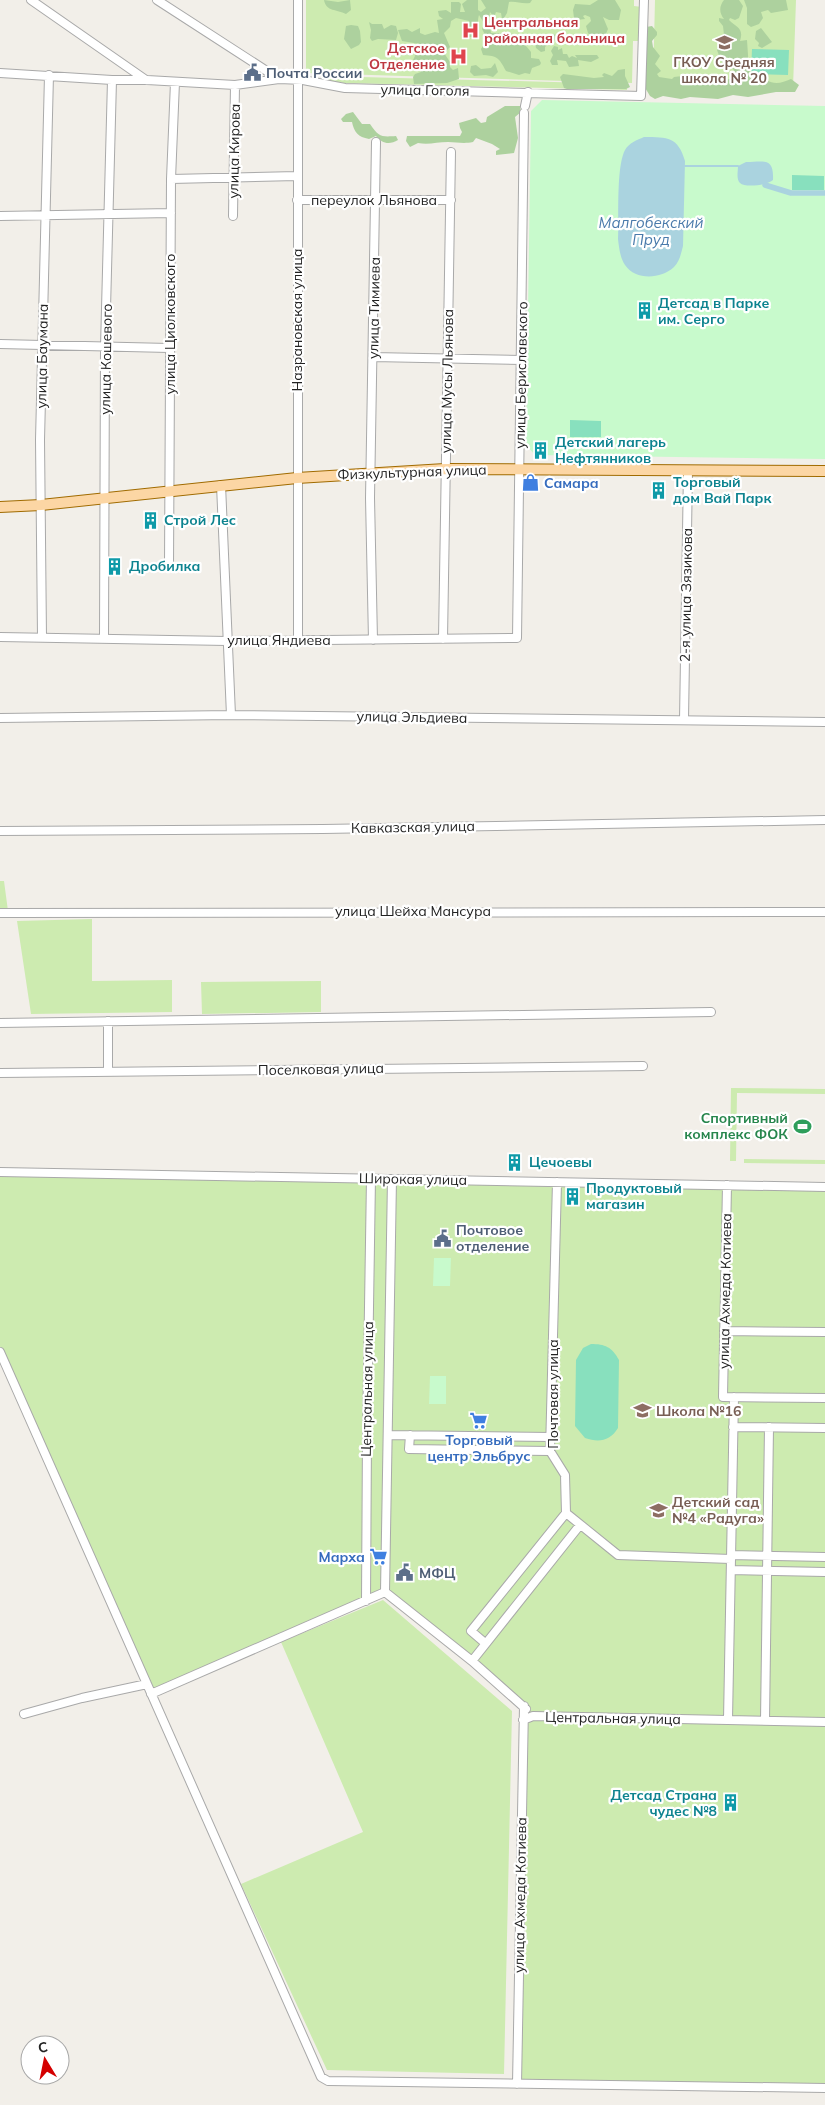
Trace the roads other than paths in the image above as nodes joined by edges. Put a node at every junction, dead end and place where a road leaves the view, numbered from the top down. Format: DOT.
graph roads {
  1 [pos="31,0"];
  2 [pos="158,0"];
  3 [pos="298,0"];
  4 [pos="644,0"];
  5 [pos="0,73"];
  6 [pos="49,75"];
  7 [pos="279,79"];
  8 [pos="112,80"];
  9 [pos="147,80"];
  10 [pos="298,80"];
  11 [pos="175,82"];
  12 [pos="235,85"];
  13 [pos="528,92"];
  14 [pos="376,142"];
  15 [pos="451,152"];
  16 [pos="297,176"];
  17 [pos="171,178"];
  18 [pos="233,178"];
  19 [pos="297,200"];
  20 [pos="376,200"];
  21 [pos="450,200"];
  22 [pos="171,212"];
  23 [pos="44,214"];
  24 [pos="109,214"];
  25 [pos="0,216"];
  26 [pos="234,216"];
  27 [pos="0,344"];
  28 [pos="42,346"];
  29 [pos="105,347"];
  30 [pos="169,348"];
  31 [pos="373,357"];
  32 [pos="448,359"];
  33 [pos="522,360"];
  34 [pos="446,469"];
  35 [pos="520,469"];
  36 [pos="688,470"];
  37 [pos="825,471"];
  38 [pos="372,473"];
  39 [pos="297,478"];
  40 [pos="221,485"];
  41 [pos="169,491"];
  42 [pos="104,498"];
  43 [pos="41,505"];
  44 [pos="0,507"];
  45 [pos="169,567"];
  46 [pos="0,637"];
  47 [pos="42,637"];
  48 [pos="104,638"];
  49 [pos="517,638"];
  50 [pos="443,639"];
  51 [pos="298,640"];
  52 [pos="373,640"];
  53 [pos="227,641"];
  54 [pos="231,715"];
  55 [pos="0,718"];
  56 [pos="684,720"];
  57 [pos="825,722"];
  58 [pos="825,820"];
  59 [pos="0,831"];
  60 [pos="825,912"];
  61 [pos="0,913"];
  62 [pos="711,1012"];
  63 [pos="108,1021"];
  64 [pos="0,1023"];
  65 [pos="643,1066"];
  66 [pos="108,1072"];
  67 [pos="0,1074"];
  68 [pos="0,1172"];
  69 [pos="371,1178"];
  70 [pos="392,1179"];
  71 [pos="557,1182"];
  72 [pos="726,1185"];
  73 [pos="825,1187"];
  74 [pos="724,1331"];
  75 [pos="825,1332"];
  76 [pos="0,1352"];
  77 [pos="734,1397"];
  78 [pos="825,1398"];
  79 [pos="733,1427"];
  80 [pos="769,1427"];
  81 [pos="825,1428"];
  82 [pos="388,1435"];
  83 [pos="410,1435"];
  84 [pos="551,1437"];
  85 [pos="550,1451"];
  86 [pos="566,1513"];
  87 [pos="580,1525"];
  88 [pos="768,1556"];
  89 [pos="731,1557"];
  90 [pos="825,1557"];
  91 [pos="731,1570"];
  92 [pos="767,1571"];
  93 [pos="825,1572"];
  94 [pos="386,1592"];
  95 [pos="366,1600"];
  96 [pos="485,1643"];
  97 [pos="472,1661"];
  98 [pos="147,1684"];
  99 [pos="151,1694"];
  100 [pos="524,1706"];
  101 [pos="24,1714"];
  102 [pos="535,1716"];
  103 [pos="523,1720"];
  104 [pos="728,1720"];
  105 [pos="765,1721"];
  106 [pos="825,1722"];
  107 [pos="517,2084"];
  108 [pos="825,2088"];
  1 -- 9 [label="street"];
  2 -- 7 [label="street"];
  3 -- 10 [label="street, Назрановская улица"];
  4 -- 13 [label="street, улица Гоголя"];
  5 -- 6 [label="street, улица Гоголя"];
  6 -- 8 [label="street, улица Гоголя"];
  6 -- 23 [label="street, улица Баумана"];
  7 -- 10 [label="street, улица Гоголя"];
  7 -- 12 [label="street, улица Гоголя"];
  8 -- 9 [label="street, улица Гоголя"];
  8 -- 24 [label="street, улица Кошевого"];
  9 -- 11 [label="street, улица Гоголя"];
  10 -- 13 [label="street, улица Гоголя"];
  10 -- 16 [label="street, Назрановская улица"];
  11 -- 12 [label="street, улица Гоголя"];
  11 -- 17 [label="street, улица Циолковского"];
  12 -- 18 [label="street, улица Кирова"];
  13 -- 33 [label="street, улица Бериславского"];
  14 -- 20 [label="street, улица Тимиева"];
  15 -- 21 [label="street, улица Мусы Льянова"];
  16 -- 18 [label="street"];
  16 -- 19 [label="street, Назрановская улица"];
  17 -- 18 [label="street"];
  17 -- 22 [label="street, улица Циолковского"];
  18 -- 26 [label="street, улица Кирова"];
  19 -- 20 [label="street, переулок Льянова"];
  19 -- 39 [label="street, Назрановская улица"];
  20 -- 21 [label="street, переулок Льянова"];
  20 -- 31 [label="street, улица Тимиева"];
  21 -- 32 [label="street, улица Мусы Льянова"];
  22 -- 24 [label="street"];
  22 -- 30 [label="street, улица Циолковского"];
  23 -- 24 [label="street"];
  23 -- 25 [label="street"];
  23 -- 28 [label="street, улица Баумана"];
  24 -- 29 [label="street, улица Кошевого"];
  27 -- 28 [label="street"];
  28 -- 29 [label="street"];
  28 -- 43 [label="street, улица Баумана"];
  29 -- 30 [label="street"];
  29 -- 42 [label="street, улица Кошевого"];
  30 -- 41 [label="street, улица Циолковского"];
  31 -- 32 [label="street"];
  31 -- 38 [label="street, улица Тимиева"];
  32 -- 33 [label="street"];
  32 -- 34 [label="street, улица Мусы Льянова"];
  33 -- 35 [label="street, улица Бериславского"];
  34 -- 35 [label="main road, Физкультурная улица"];
  34 -- 38 [label="main road, Физкультурная улица"];
  34 -- 50 [label="street, улица Мусы Льянова"];
  35 -- 36 [label="main road, Физкультурная улица"];
  35 -- 49 [label="street, улица Бериславского"];
  36 -- 37 [label="main road, Физкультурная улица"];
  36 -- 56 [label="street, 2-я улица Зязикова"];
  38 -- 39 [label="main road, Физкультурная улица"];
  38 -- 52 [label="street, улица Тимиева"];
  39 -- 40 [label="main road, Физкультурная улица"];
  39 -- 51 [label="street, Назрановская улица"];
  40 -- 41 [label="main road, Физкультурная улица"];
  40 -- 53 [label="street"];
  41 -- 42 [label="main road, Физкультурная улица"];
  41 -- 45 [label="street, улица Циолковского"];
  42 -- 43 [label="main road, Физкультурная улица"];
  42 -- 48 [label="street, улица Кошевого"];
  43 -- 44 [label="main road, Физкультурная улица"];
  43 -- 47 [label="street, улица Баумана"];
  46 -- 47 [label="street, улица Яндиева"];
  47 -- 48 [label="street, улица Яндиева"];
  48 -- 53 [label="street, улица Яндиева"];
  49 -- 50 [label="street, улица Яндиева"];
  50 -- 52 [label="street, улица Яндиева"];
  51 -- 52 [label="street, улица Яндиева"];
  51 -- 53 [label="street, улица Яндиева"];
  53 -- 54 [label="street"];
  54 -- 55 [label="street, улица Эльдиева"];
  54 -- 56 [label="street, улица Эльдиева"];
  56 -- 57 [label="street, улица Эльдиева"];
  58 -- 59 [label="street, Кавказская улица"];
  60 -- 61 [label="street, улица Шейха Мансура"];
  62 -- 63 [label="street"];
  63 -- 64 [label="street"];
  63 -- 66 [label="street"];
  65 -- 66 [label="street, Поселковая улица"];
  66 -- 67 [label="street, Поселковая улица"];
  68 -- 69 [label="street, Широкая улица"];
  69 -- 70 [label="street, Широкая улица"];
  69 -- 95 [label="street, Центральная улица"];
  70 -- 71 [label="street, Широкая улица"];
  70 -- 82 [label="street, Центральная улица"];
  71 -- 72 [label="street, Широкая улица"];
  71 -- 84 [label="street, Почтовая улица"];
  72 -- 73 [label="street, Широкая улица"];
  72 -- 74 [label="street, улица Ахмеда Котиева"];
  74 -- 75 [label="street"];
  74 -- 77 [label="street, улица Ахмеда Котиева"];
  76 -- 98 [label="street"];
  77 -- 78 [label="street"];
  77 -- 79 [label="street"];
  79 -- 80 [label="street"];
  79 -- 89 [label="street"];
  80 -- 81 [label="street"];
  80 -- 88 [label="street"];
  82 -- 83 [label="street"];
  82 -- 94 [label="street, Центральная улица"];
  83 -- 84 [label="street"];
  83 -- 85 [label="street"];
  84 -- 85 [label="street, Почтовая улица"];
  85 -- 86 [label="street, Почтовая улица"];
  86 -- 87 [label="street"];
  86 -- 96 [label="street"];
  87 -- 89 [label="street"];
  87 -- 96 [label="street"];
  88 -- 89 [label="street"];
  88 -- 90 [label="street"];
  88 -- 92 [label="street"];
  89 -- 91 [label="street"];
  91 -- 92 [label="street"];
  91 -- 104 [label="street"];
  92 -- 93 [label="street"];
  92 -- 105 [label="street"];
  94 -- 95 [label="street"];
  94 -- 97 [label="street, Центральная улица"];
  95 -- 99 [label="street"];
  96 -- 97 [label="street"];
  97 -- 100 [label="street, Центральная улица"];
  98 -- 99 [label="street"];
  98 -- 101 [label="street"];
  99 -- 107 [label="street"];
  100 -- 102 [label="street, Центральная улица"];
  100 -- 103 [label="street, улица Ахмеда Котиева"];
  102 -- 103 [label="street"];
  102 -- 104 [label="street, Центральная улица"];
  103 -- 107 [label="street, улица Ахмеда Котиева"];
  104 -- 105 [label="street, Центральная улица"];
  105 -- 106 [label="street, Центральная улица"];
  107 -- 108 [label="street"];
}
